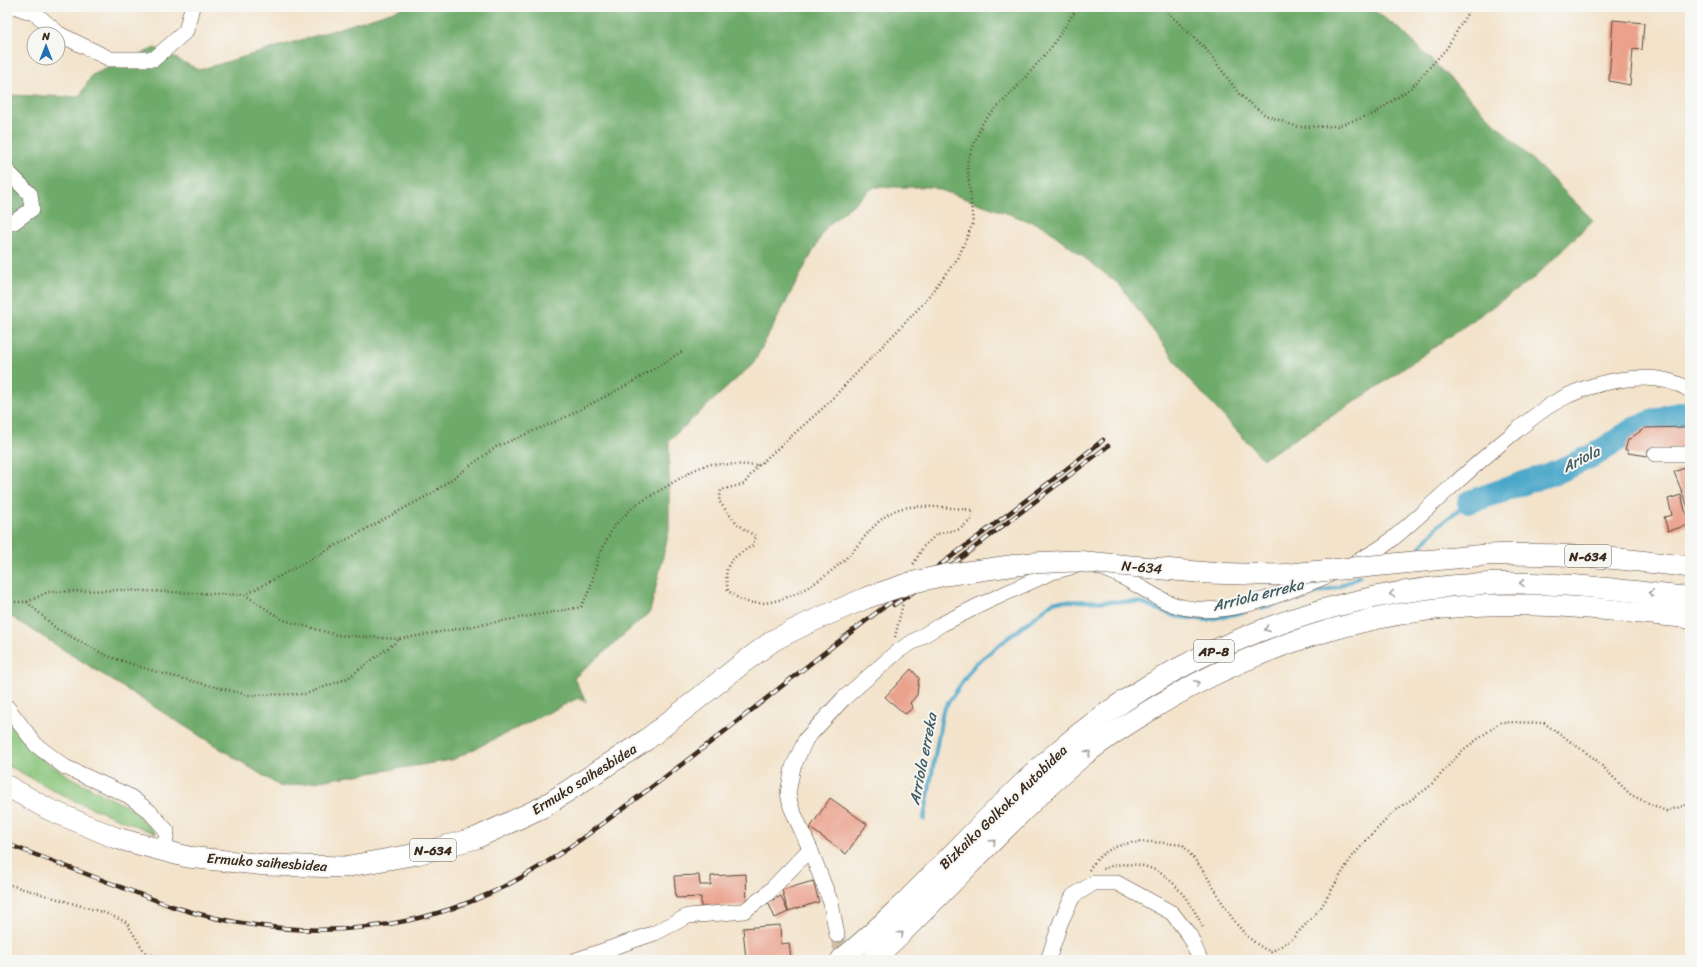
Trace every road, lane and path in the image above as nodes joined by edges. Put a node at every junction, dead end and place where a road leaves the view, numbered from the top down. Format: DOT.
graph roads {
  1 [pos="16,7"];
  2 [pos="192,7"];
  3 [pos="1078,7"];
  4 [pos="1162,7"];
  5 [pos="1471,7"];
  6 [pos="7,171"];
  7 [pos="7,224"];
  8 [pos="683,351"];
  9 [pos="1690,390"];
  10 [pos="1655,454"];
  11 [pos="1690,454"];
  12 [pos="759,465"];
  13 [pos="1690,566"];
  14 [pos="912,568"];
  15 [pos="245,595"];
  16 [pos="904,597"];
  17 [pos="1690,598"];
  18 [pos="7,602"];
  19 [pos="27,602"];
  20 [pos="1690,618"];
  21 [pos="808,623"];
  22 [pos="400,639"];
  23 [pos="891,657"];
  24 [pos="7,707"];
  25 [pos="7,786"];
  26 [pos="1690,804"];
  27 [pos="810,849"];
  28 [pos="164,850"];
  29 [pos="7,884"];
  30 [pos="1073,896"];
  31 [pos="837,935"];
  32 [pos="164,960"];
  33 [pos="576,960"];
  34 [pos="841,960"];
  35 [pos="873,960"];
  36 [pos="1048,960"];
  37 [pos="1200,960"];
  1 -- 2 [label="street"];
  3 -- 12 [label="path"];
  4 -- 5 [label="path"];
  6 -- 7 [label="street"];
  8 -- 15 [label="path"];
  9 -- 23 [label="street"];
  10 -- 11 [label="street"];
  12 -- 14 [label="path"];
  12 -- 22 [label="path"];
  13 -- 21 [label="highway, N-634 / N-634, bridge"];
  15 -- 19 [label="path"];
  15 -- 22 [label="path"];
  16 -- 23 [label="path"];
  17 -- 34 [label="highway, Bizkaiko Golkoko Autobidea / AP-8, one-way"];
  18 -- 19 [label="path"];
  19 -- 22 [label="path"];
  35 -- 20 [label="highway, Bizkaiko Golkoko Autobidea / AP-8, one-way"];
  21 -- 28 [label="highway, Ermuko saihesbidea / N-634"];
  23 -- 27 [label="street"];
  24 -- 28 [label="street"];
  25 -- 28 [label="highway, Ermuko saihesbidea / N-634"];
  26 -- 30 [label="path"];
  27 -- 31 [label="street"];
  27 -- 33 [label="street"];
  29 -- 32 [label="path"];
  30 -- 36 [label="street"];
  30 -- 37 [label="street"];
}
